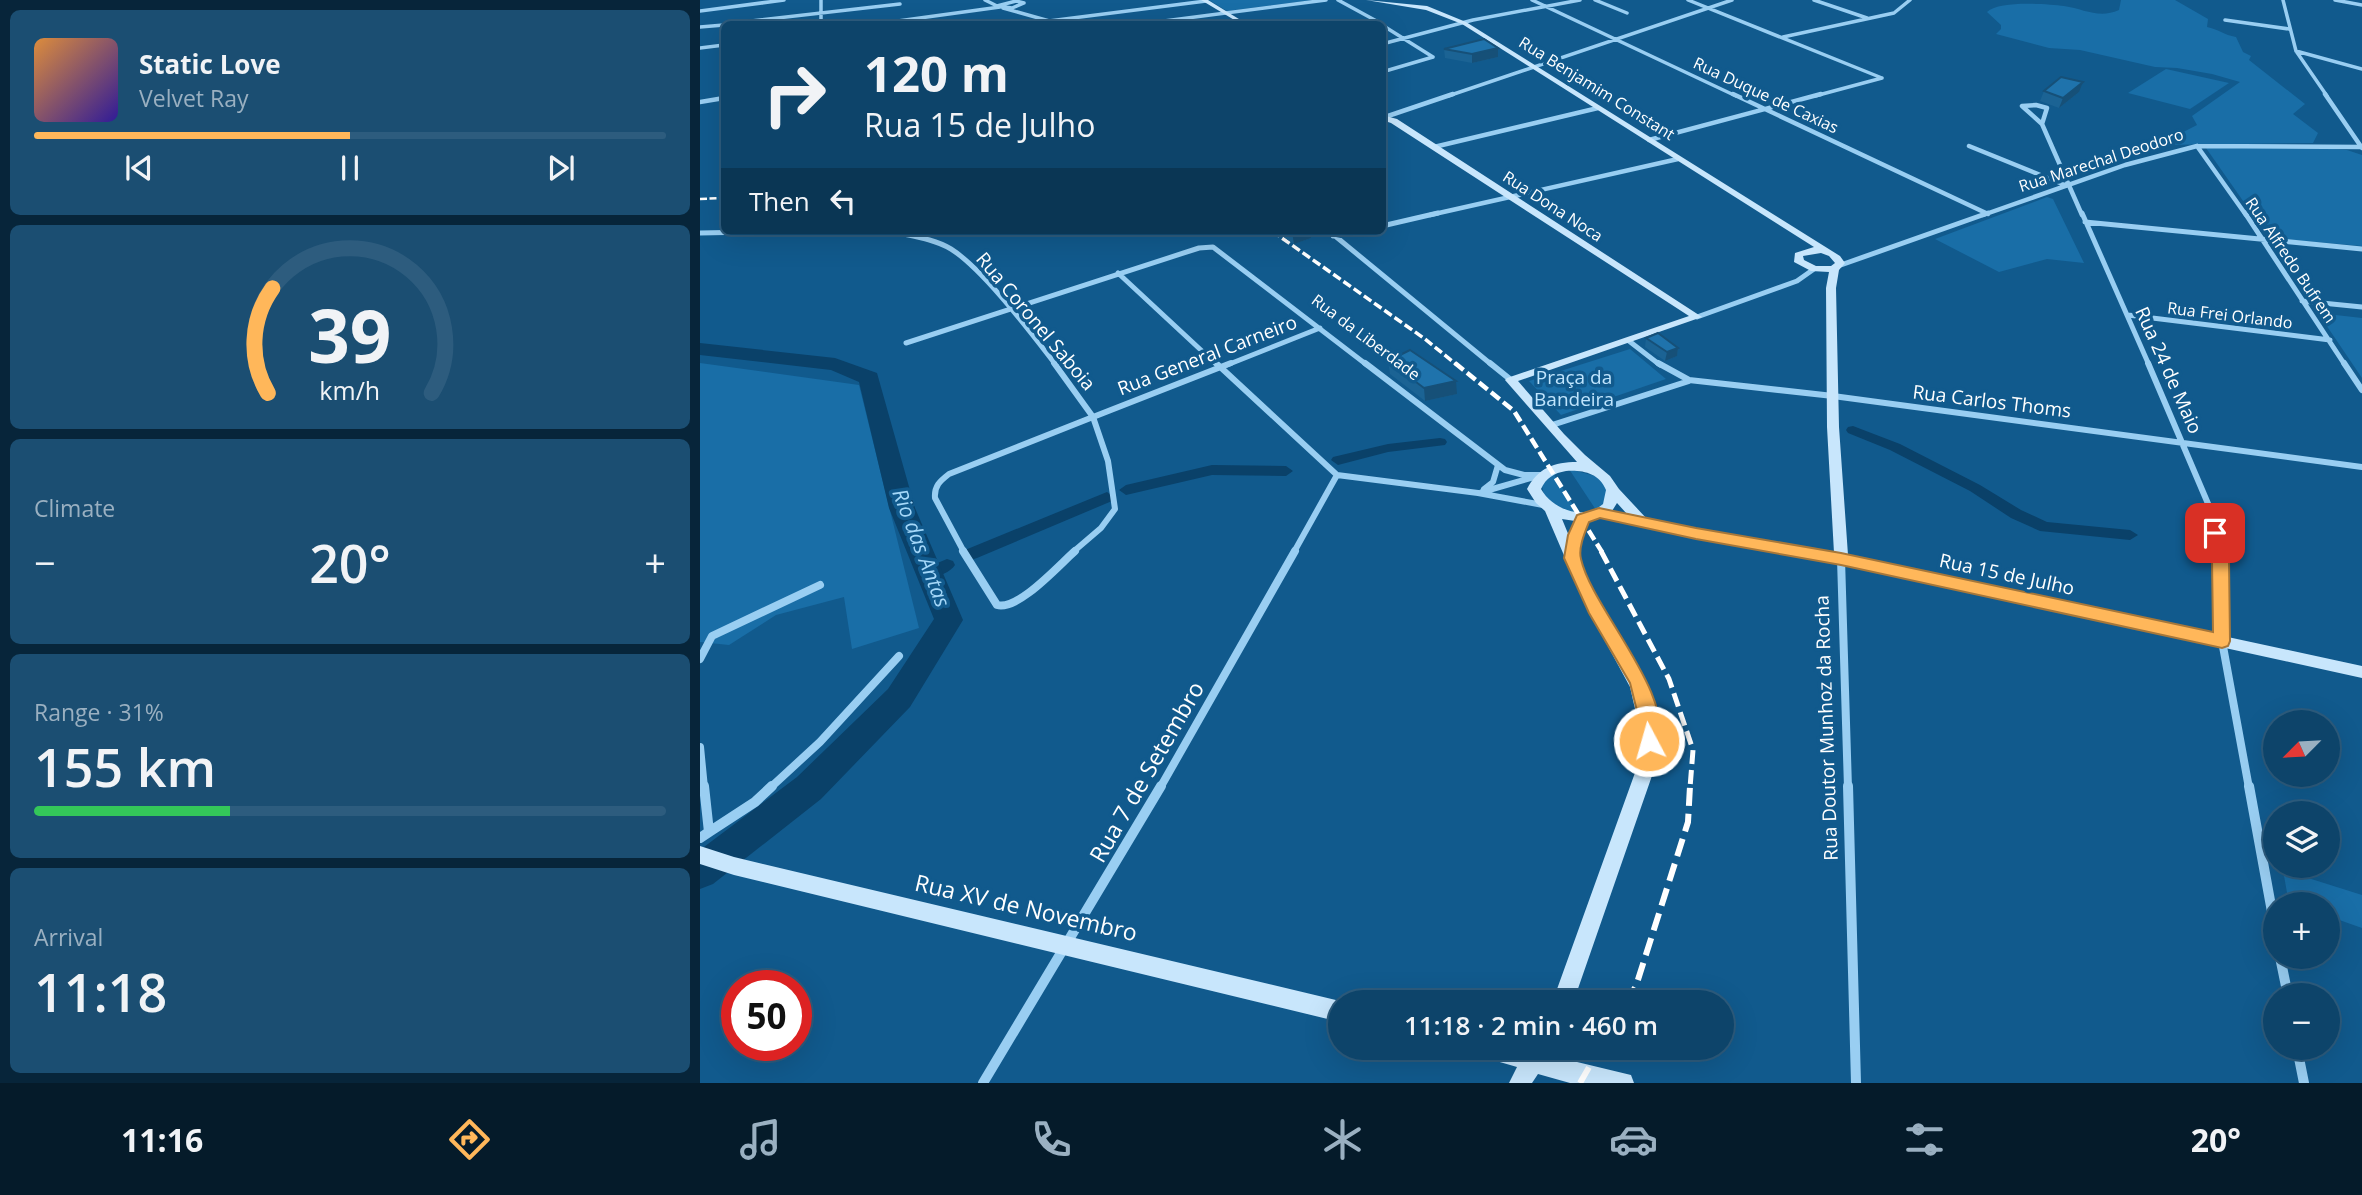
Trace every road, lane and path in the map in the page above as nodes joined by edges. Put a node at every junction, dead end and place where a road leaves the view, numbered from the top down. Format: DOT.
graph roads {
  1 [pos="734,0"];
  2 [pos="784,0"];
  3 [pos="821,0"];
  4 [pos="985,0"];
  5 [pos="993,0"];
  6 [pos="1019,0"];
  7 [pos="1029,0"];
  8 [pos="1326,0"];
  9 [pos="1338,0"];
  10 [pos="1369,0"];
  11 [pos="1532,0"];
  12 [pos="1580,0"];
  13 [pos="1595,0"];
  14 [pos="1688,0"];
  15 [pos="1732,0"];
  16 [pos="1814,0"];
  17 [pos="1910,0"];
  18 [pos="2283,0"];
  19 [pos="2335,0"];
  20 [pos="1010,1"];
  21 [pos="1200,1"];
  22 [pos="2362,3"];
  23 [pos="901,4"];
  24 [pos="1022,4"];
  25 [pos="1545,6"];
  26 [pos="1000,7"];
  27 [pos="1708,8"];
  28 [pos="721,9"];
  29 [pos="700,11"];
  30 [pos="1020,12"];
  31 [pos="822,13"];
  32 [pos="1226,13"];
  33 [pos="1627,13"];
  34 [pos="1218,15"];
  35 [pos="1867,18"];
  36 [pos="2225,20"];
  37 [pos="751,21"];
  38 [pos="821,21"];
  39 [pos="898,21"];
  40 [pos="1049,21"];
  41 [pos="1167,21"];
  42 [pos="1229,21"];
  43 [pos="1239,21"];
  44 [pos="1375,21"];
  45 [pos="1464,23"];
  46 [pos="721,24"];
  47 [pos="700,27"];
  48 [pos="1386,27"];
  49 [pos="2288,29"];
  50 [pos="1783,37"];
  51 [pos="1406,38"];
  52 [pos="1616,39"];
  53 [pos="1386,43"];
  54 [pos="721,45"];
  55 [pos="700,48"];
  56 [pos="2297,51"];
  57 [pos="1534,67"];
  58 [pos="2362,69"];
  59 [pos="1386,71"];
  60 [pos="721,98"];
  61 [pos="700,102"];
  62 [pos="1598,108"];
  63 [pos="1768,110"];
  64 [pos="1387,118"];
  65 [pos="2042,124"];
  66 [pos="1649,140"];
  67 [pos="1969,146"];
  68 [pos="2197,146"];
  69 [pos="1434,147"];
  70 [pos="2362,147"];
  71 [pos="1678,159"];
  72 [pos="2068,185"];
  73 [pos="1510,198"];
  74 [pos="1988,214"];
  75 [pos="2085,222"];
  76 [pos="1386,225"];
  77 [pos="700,233"];
  78 [pos="721,233"];
  79 [pos="1796,233"];
  80 [pos="903,235"];
  81 [pos="1332,235"];
  82 [pos="2262,240"];
  83 [pos="2362,249"];
  84 [pos="1806,251"];
  85 [pos="1826,251"];
  86 [pos="1859,259"];
  87 [pos="1836,264"];
  88 [pos="1818,270"];
  89 [pos="1118,273"];
  90 [pos="1831,288"];
  91 [pos="2302,301"];
  92 [pos="2362,307"];
  93 [pos="1009,310"];
  94 [pos="2128,315"];
  95 [pos="1697,317"];
  96 [pos="1320,328"];
  97 [pos="2330,340"];
  98 [pos="1629,341"];
  99 [pos="906,343"];
  100 [pos="1219,367"];
  101 [pos="1511,380"];
  102 [pos="1689,380"];
  103 [pos="2362,390"];
  104 [pos="1833,396"];
  105 [pos="1092,416"];
  106 [pos="1552,425"];
  107 [pos="2183,442"];
  108 [pos="1498,465"];
  109 [pos="2362,467"];
  110 [pos="1591,468"];
  111 [pos="1544,473"];
  112 [pos="1337,475"];
  113 [pos="1614,492"];
  114 [pos="1478,493"];
  115 [pos="1547,508"];
  116 [pos="1599,513"];
  117 [pos="1583,519"];
  118 [pos="1642,522"];
  119 [pos="1572,558"];
  120 [pos="1841,559"];
  121 [pos="820,586"];
  122 [pos="1017,602"];
  123 [pos="2222,641"];
  124 [pos="899,656"];
  125 [pos="700,659"];
  126 [pos="2362,672"];
  127 [pos="700,747"];
  128 [pos="709,832"];
  129 [pos="700,838"];
  130 [pos="700,855"];
  131 [pos="2268,892"];
  132 [pos="1069,945"];
  133 [pos="1567,990"];
  134 [pos="1328,1009"];
  135 [pos="1534,1060"];
  136 [pos="1551,1060"];
  137 [pos="2299,1060"];
  138 [pos="983,1083"];
  139 [pos="1520,1083"];
  140 [pos="1623,1083"];
  141 [pos="1856,1083"];
  142 [pos="2304,1083"];
  1 -- 28 [label="street"];
  2 -- 28 [label="street"];
  3 -- 31 [label="street"];
  4 -- 26 [label="street"];
  5 -- 20 [label="street"];
  6 -- 20 [label="street"];
  7 -- 24 [label="street"];
  8 -- 32 [label="street"];
  9 -- 44 [label="street"];
  10 -- 45 [label="main road, Rua Benjamim Constant"];
  11 -- 25 [label="street, Rua Duque de Caxias"];
  12 -- 25 [label="street"];
  13 -- 33 [label="street"];
  14 -- 27 [label="street"];
  15 -- 27 [label="street"];
  16 -- 35 [label="street"];
  17 -- 35 [label="street"];
  18 -- 49 [label="street"];
  19 -- 22 [label="street"];
  20 -- 24 [label="street"];
  20 -- 26 [label="street"];
  21 -- 32 [label="main road"];
  21 -- 34 [label="main road"];
  21 -- 40 [label="street"];
  23 -- 31 [label="street"];
  24 -- 26 [label="street"];
  24 -- 30 [label="street"];
  25 -- 45 [label="street"];
  25 -- 52 [label="street, Rua Duque de Caxias"];
  26 -- 30 [label="street"];
  26 -- 39 [label="street"];
  27 -- 50 [label="street"];
  27 -- 52 [label="street"];
  28 -- 29 [label="street"];
  30 -- 40 [label="street"];
  31 -- 37 [label="street"];
  31 -- 38 [label="street"];
  32 -- 34 [label="street"];
  32 -- 43 [label="main road"];
  34 -- 41 [label="street"];
  34 -- 42 [label="main road"];
  35 -- 50 [label="street"];
  36 -- 49 [label="street"];
  45 -- 51 [label="street"];
  45 -- 57 [label="main road, Rua Benjamim Constant"];
  46 -- 47 [label="street"];
  48 -- 51 [label="street"];
  49 -- 56 [label="street"];
  50 -- 63 [label="street"];
  51 -- 53 [label="street"];
  51 -- 59 [label="street"];
  52 -- 57 [label="street"];
  52 -- 63 [label="street, Rua Duque de Caxias"];
  54 -- 55 [label="street"];
  56 -- 58 [label="street"];
  56 -- 70 [label="street"];
  57 -- 62 [label="main road, Rua Benjamim Constant"];
  57 -- 64 [label="street"];
  60 -- 61 [label="street"];
  62 -- 66 [label="main road, Rua Benjamim Constant"];
  62 -- 69 [label="street"];
  63 -- 66 [label="street"];
  63 -- 74 [label="street, Rua Duque de Caxias"];
  64 -- 69 [label="main road, Rua Dona Noca"];
  65 -- 65 [label="street, Rua 24 de Maio"];
  65 -- 72 [label="street, Rua 24 de Maio"];
  66 -- 71 [label="main road, Rua Benjamim Constant"];
  67 -- 72 [label="street"];
  68 -- 70 [label="street, Rua Marechal Deodoro"];
  68 -- 72 [label="street, Rua Marechal Deodoro"];
  68 -- 82 [label="street, Rua Alfredo Bufrem"];
  69 -- 73 [label="main road, Rua Dona Noca"];
  71 -- 73 [label="street"];
  71 -- 79 [label="main road, Rua Benjamim Constant"];
  72 -- 74 [label="street, Rua Marechal Deodoro"];
  72 -- 75 [label="street, Rua 24 de Maio"];
  73 -- 76 [label="street"];
  73 -- 95 [label="main road, Rua Dona Noca"];
  74 -- 86 [label="street, Rua Marechal Deodoro"];
  75 -- 82 [label="street"];
  75 -- 94 [label="street, Rua 24 de Maio"];
  77 -- 78 [label="street"];
  79 -- 84 [label="main road, Rua Benjamim Constant"];
  79 -- 85 [label="main road, Rua Benjamim Constant"];
  80 -- 93 [label="street, Rua Coronel Saboia"];
  81 -- 101 [label="street"];
  82 -- 83 [label="street"];
  82 -- 91 [label="street, Rua Alfredo Bufrem"];
  84 -- 85 [label="main road"];
  84 -- 88 [label="main road, Rua Benjamim Constant"];
  85 -- 87 [label="main road, Rua Benjamim Constant"];
  86 -- 87 [label="street, Rua Marechal Deodoro"];
  86 -- 87 [label="street, Rua Marechal Deodoro"];
  87 -- 88 [label="main road"];
  87 -- 90 [label="main road, Rua Doutor Munhoz da Rocha"];
  88 -- 90 [label="main road, Rua Doutor Munhoz da Rocha"];
  88 -- 95 [label="street"];
  89 -- 93 [label="street"];
  89 -- 96 [label="street, Rua da Liberdade"];
  89 -- 100 [label="street"];
  90 -- 104 [label="main road, Rua Doutor Munhoz da Rocha"];
  91 -- 92 [label="street"];
  91 -- 97 [label="street, Rua Alfredo Bufrem"];
  93 -- 99 [label="street"];
  93 -- 105 [label="street, Rua Coronel Saboia"];
  94 -- 97 [label="street, Rua Frei Orlando"];
  94 -- 107 [label="street, Rua 24 de Maio"];
  95 -- 98 [label="main road"];
  96 -- 100 [label="street, Rua General Carneiro"];
  96 -- 108 [label="street, Rua da Liberdade"];
  97 -- 103 [label="street, Rua Alfredo Bufrem"];
  98 -- 101 [label="main road"];
  98 -- 102 [label="street, Rua Carlos Thoms"];
  100 -- 105 [label="street, Rua General Carneiro"];
  100 -- 112 [label="street"];
  101 -- 106 [label="main road"];
  102 -- 104 [label="street, Rua Carlos Thoms"];
  102 -- 106 [label="street"];
  104 -- 107 [label="street, Rua Carlos Thoms"];
  104 -- 120 [label="main road, Rua Doutor Munhoz da Rocha"];
  105 -- 122 [label="street, Rua Coronel Saboia"];
  105 -- 122 [label="street, Rua General Carneiro"];
  106 -- 110 [label="main road"];
  106 -- 111 [label="main road"];
  107 -- 109 [label="street, Rua Carlos Thoms"];
  107 -- 123 [label="street, Rua 24 de Maio"];
  108 -- 111 [label="street, Rua da Liberdade"];
  108 -- 114 [label="street"];
  110 -- 111 [label="main road"];
  110 -- 113 [label="main road"];
  111 -- 114 [label="street"];
  111 -- 115 [label="main road"];
  112 -- 114 [label="street"];
  112 -- 132 [label="street, Rua 7 de Setembro"];
  113 -- 116 [label="main road"];
  113 -- 118 [label="main road"];
  114 -- 115 [label="street"];
  115 -- 117 [label="main road"];
  115 -- 119 [label="main road"];
  116 -- 117 [label="main road"];
  116 -- 118 [label="main road, Rua 15 de Julho"];
  117 -- 119 [label="main road"];
  118 -- 120 [label="main road, Rua 15 de Julho"];
  119 -- 133 [label="main road"];
  120 -- 123 [label="main road, Rua 15 de Julho"];
  120 -- 141 [label="street, Rua Doutor Munhoz da Rocha"];
  121 -- 125 [label="street"];
  123 -- 126 [label="main road, Rua 15 de Julho"];
  123 -- 131 [label="street, Rua 24 de Maio"];
  124 -- 128 [label="street"];
  127 -- 128 [label="street"];
  128 -- 129 [label="street"];
  130 -- 132 [label="main road, Rua XV de Novembro"];
  132 -- 134 [label="main road, Rua XV de Novembro"];
  132 -- 138 [label="street, Rua 7 de Setembro"];
  135 -- 139 [label="main road"];
  136 -- 140 [label="main road"];
  137 -- 142 [label="street"];
}
